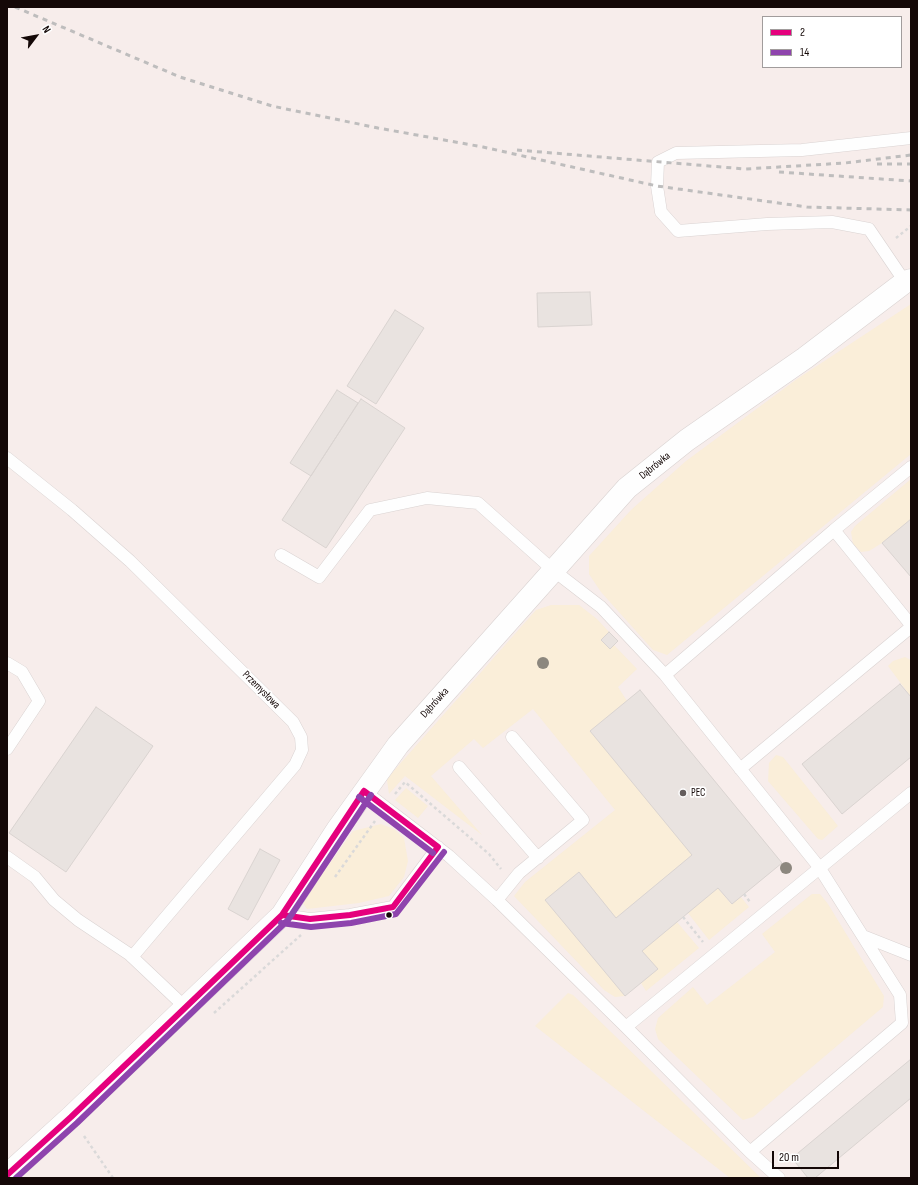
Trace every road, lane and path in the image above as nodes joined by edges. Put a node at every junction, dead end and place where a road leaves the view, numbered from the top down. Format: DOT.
graph roads {
  1 [pos="911,138"];
  2 [pos="908,281"];
  3 [pos="7,458"];
  4 [pos="911,467"];
  5 [pos="834,530"];
  6 [pos="281,555"];
  7 [pos="553,570"];
  8 [pos="911,626"];
  9 [pos="7,663"];
  10 [pos="665,675"];
  11 [pos="512,737"];
  12 [pos="7,749"];
  13 [pos="459,768"];
  14 [pos="740,769"];
  15 [pos="364,791"];
  16 [pos="911,793"];
  17 [pos="385,807"];
  18 [pos="438,847"];
  19 [pos="7,857"];
  20 [pos="538,858"];
  21 [pos="819,867"];
  22 [pos="502,870"];
  23 [pos="331,883"];
  24 [pos="744,894"];
  25 [pos="497,900"];
  26 [pos="754,907"];
  27 [pos="282,915"];
  28 [pos="683,917"];
  29 [pos="310,919"];
  30 [pos="863,936"];
  31 [pos="707,946"];
  32 [pos="911,955"];
  33 [pos="132,957"];
  34 [pos="185,1007"];
  35 [pos="211,1017"];
  36 [pos="626,1027"];
  37 [pos="71,1117"];
  38 [pos="750,1152"];
  39 [pos="7,1175"];
  40 [pos="113,1178"];
  41 [pos="779,1178"];
  1 -- 2 [label="lane"];
  2 -- 7 [label="street, Dąbrówka"];
  3 -- 33 [label="lane, Przemysłowa"];
  4 -- 5 [label="lane"];
  5 -- 8 [label="lane"];
  5 -- 10 [label="lane"];
  6 -- 7 [label="lane"];
  7 -- 10 [label="lane"];
  7 -- 15 [label="street, Dąbrówka"];
  8 -- 14 [label="lane"];
  9 -- 12 [label="lane"];
  10 -- 14 [label="lane"];
  11 -- 20 [label="lane"];
  13 -- 20 [label="lane"];
  14 -- 21 [label="lane"];
  15 -- 17 [label="lane"];
  15 -- 27 [label="street, Dąbrówka"];
  16 -- 21 [label="lane"];
  17 -- 18 [label="lane"];
  17 -- 22 [label="path"];
  17 -- 23 [label="path"];
  18 -- 25 [label="lane"];
  18 -- 29 [label="lane"];
  19 -- 33 [label="lane"];
  20 -- 25 [label="lane"];
  21 -- 30 [label="lane"];
  21 -- 36 [label="lane"];
  24 -- 26 [label="path"];
  25 -- 36 [label="lane"];
  27 -- 29 [label="lane"];
  27 -- 34 [label="street, Dąbrówka"];
  28 -- 31 [label="path"];
  29 -- 35 [label="path"];
  30 -- 32 [label="lane"];
  30 -- 38 [label="lane"];
  33 -- 34 [label="lane"];
  34 -- 37 [label="street, Dąbrówka"];
  36 -- 38 [label="lane"];
  37 -- 39 [label="street, Dąbrówka"];
  37 -- 40 [label="path"];
  38 -- 41 [label="lane"];
}
